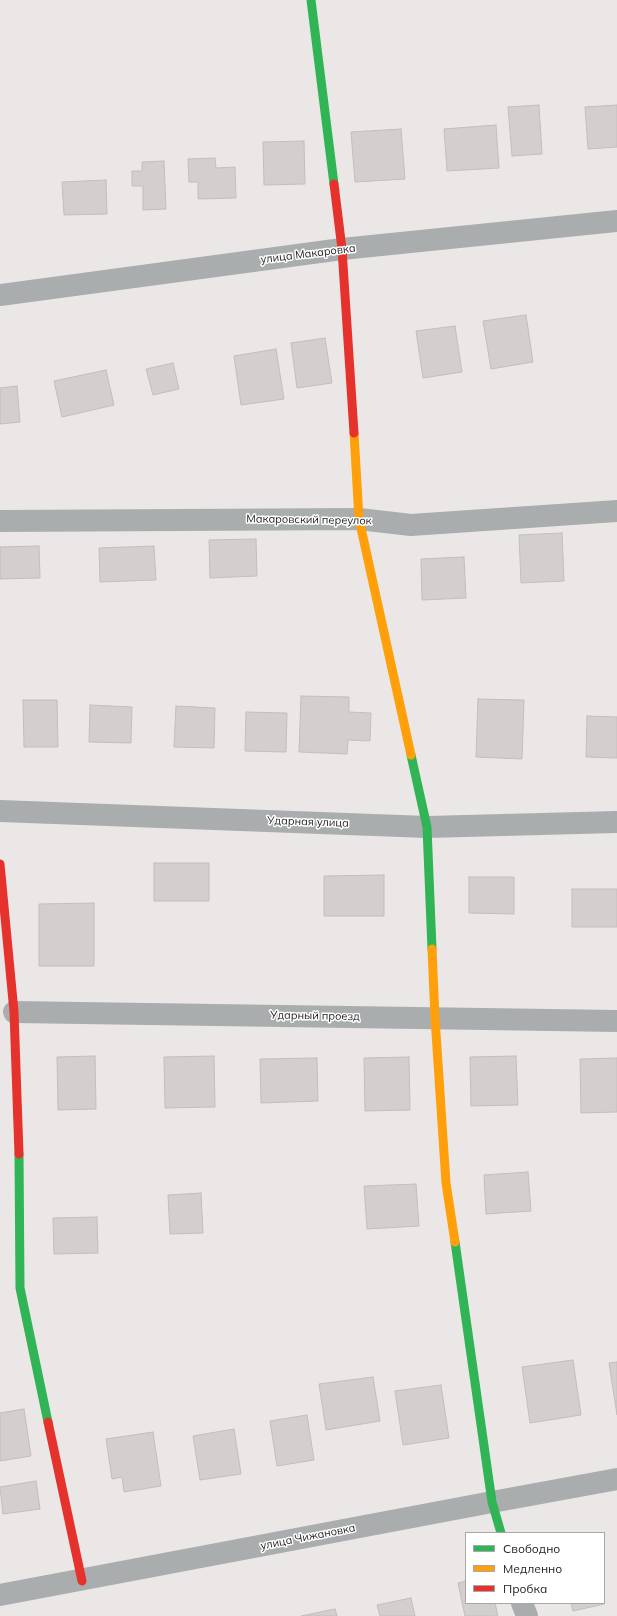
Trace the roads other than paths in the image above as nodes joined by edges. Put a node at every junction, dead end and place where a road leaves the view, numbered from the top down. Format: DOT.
graph roads {
  1 [pos="311,0"];
  2 [pos="617,220"];
  3 [pos="342,249"];
  4 [pos="0,295"];
  5 [pos="617,511"];
  6 [pos="360,519"];
  7 [pos="0,521"];
  8 [pos="0,811"];
  9 [pos="617,822"];
  10 [pos="427,827"];
  11 [pos="0,864"];
  12 [pos="14,1012"];
  13 [pos="435,1018"];
  14 [pos="617,1021"];
  15 [pos="617,1480"];
  16 [pos="492,1502"];
  17 [pos="501,1532"];
  18 [pos="82,1581"];
  19 [pos="0,1596"];
  20 [pos="522,1604"];
  21 [pos="527,1616"];
  1 -- 3 [label="street"];
  2 -- 3 [label="street, улица Макаровка"];
  3 -- 4 [label="street, улица Макаровка"];
  3 -- 6 [label="street"];
  5 -- 6 [label="street, Макаровский переулок"];
  6 -- 7 [label="street, Макаровский переулок"];
  6 -- 10 [label="street"];
  8 -- 10 [label="street, Ударная улица"];
  9 -- 10 [label="street, Ударная улица"];
  10 -- 13 [label="street"];
  11 -- 12 [label="street"];
  12 -- 13 [label="street, Ударный проезд"];
  12 -- 18 [label="street"];
  13 -- 14 [label="street, Ударный проезд"];
  13 -- 16 [label="street"];
  15 -- 16 [label="street, улица Чижановка"];
  16 -- 17 [label="street"];
  16 -- 18 [label="street, улица Чижановка"];
  18 -- 19 [label="street, улица Чижановка"];
  20 -- 21 [label="street"];
}
